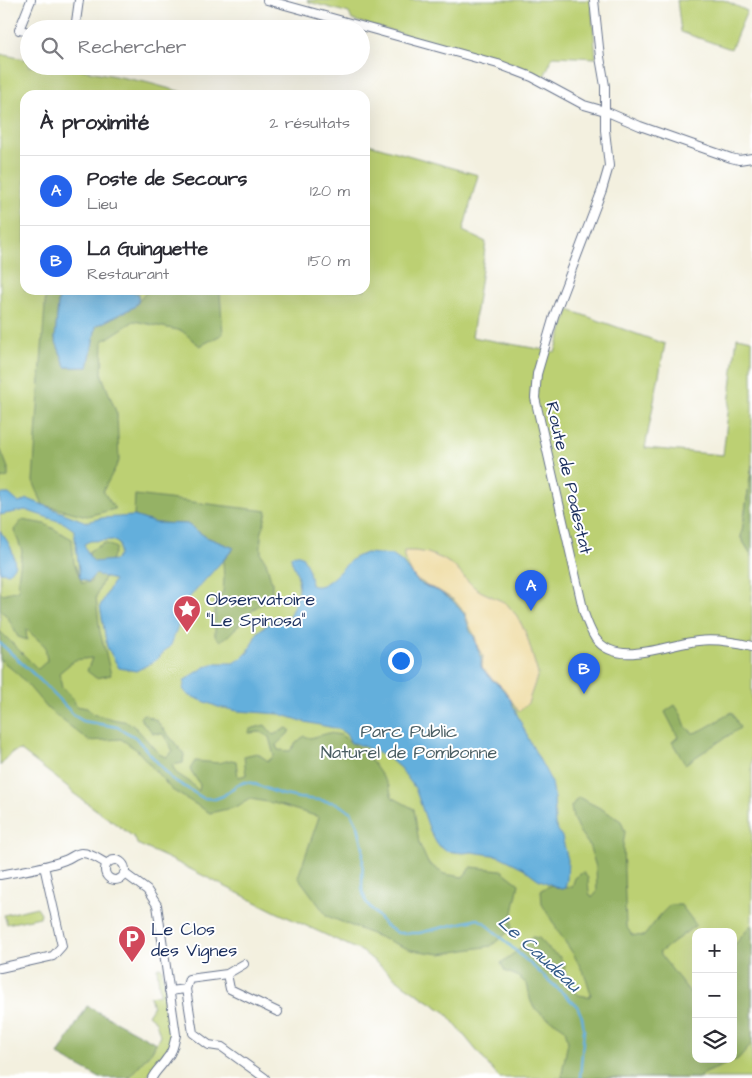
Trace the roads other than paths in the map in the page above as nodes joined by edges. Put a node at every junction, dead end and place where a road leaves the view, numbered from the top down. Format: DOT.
graph roads {
  1 [pos="31,0"];
  2 [pos="79,0"];
  3 [pos="267,0"];
  4 [pos="594,0"];
  5 [pos="23,20"];
  6 [pos="76,20"];
  7 [pos="339,20"];
  8 [pos="370,29"];
  9 [pos="605,111"];
  10 [pos="752,158"];
  11 [pos="752,646"];
  12 [pos="107,864"];
  13 [pos="44,866"];
  14 [pos="124,873"];
  15 [pos="0,875"];
  16 [pos="244,964"];
  17 [pos="0,968"];
  18 [pos="228,974"];
  19 [pos="186,988"];
  20 [pos="169,991"];
  21 [pos="278,1012"];
  22 [pos="152,1078"];
  23 [pos="265,1078"];
  1 -- 5 [label="street"];
  2 -- 6 [label="street"];
  3 -- 7 [label="street"];
  4 -- 9 [label="street, Route de Podestat"];
  8 -- 9 [label="street"];
  9 -- 10 [label="street"];
  9 -- 11 [label="street, Route de Podestat"];
  12 -- 13 [label="street"];
  12 -- 14 [label="street"];
  12 -- 14 [label="street"];
  13 -- 15 [label="street"];
  13 -- 17 [label="street"];
  14 -- 20 [label="street"];
  16 -- 18 [label="street"];
  18 -- 19 [label="street"];
  18 -- 21 [label="street"];
  19 -- 20 [label="street"];
  19 -- 23 [label="street"];
  20 -- 22 [label="street"];
}
